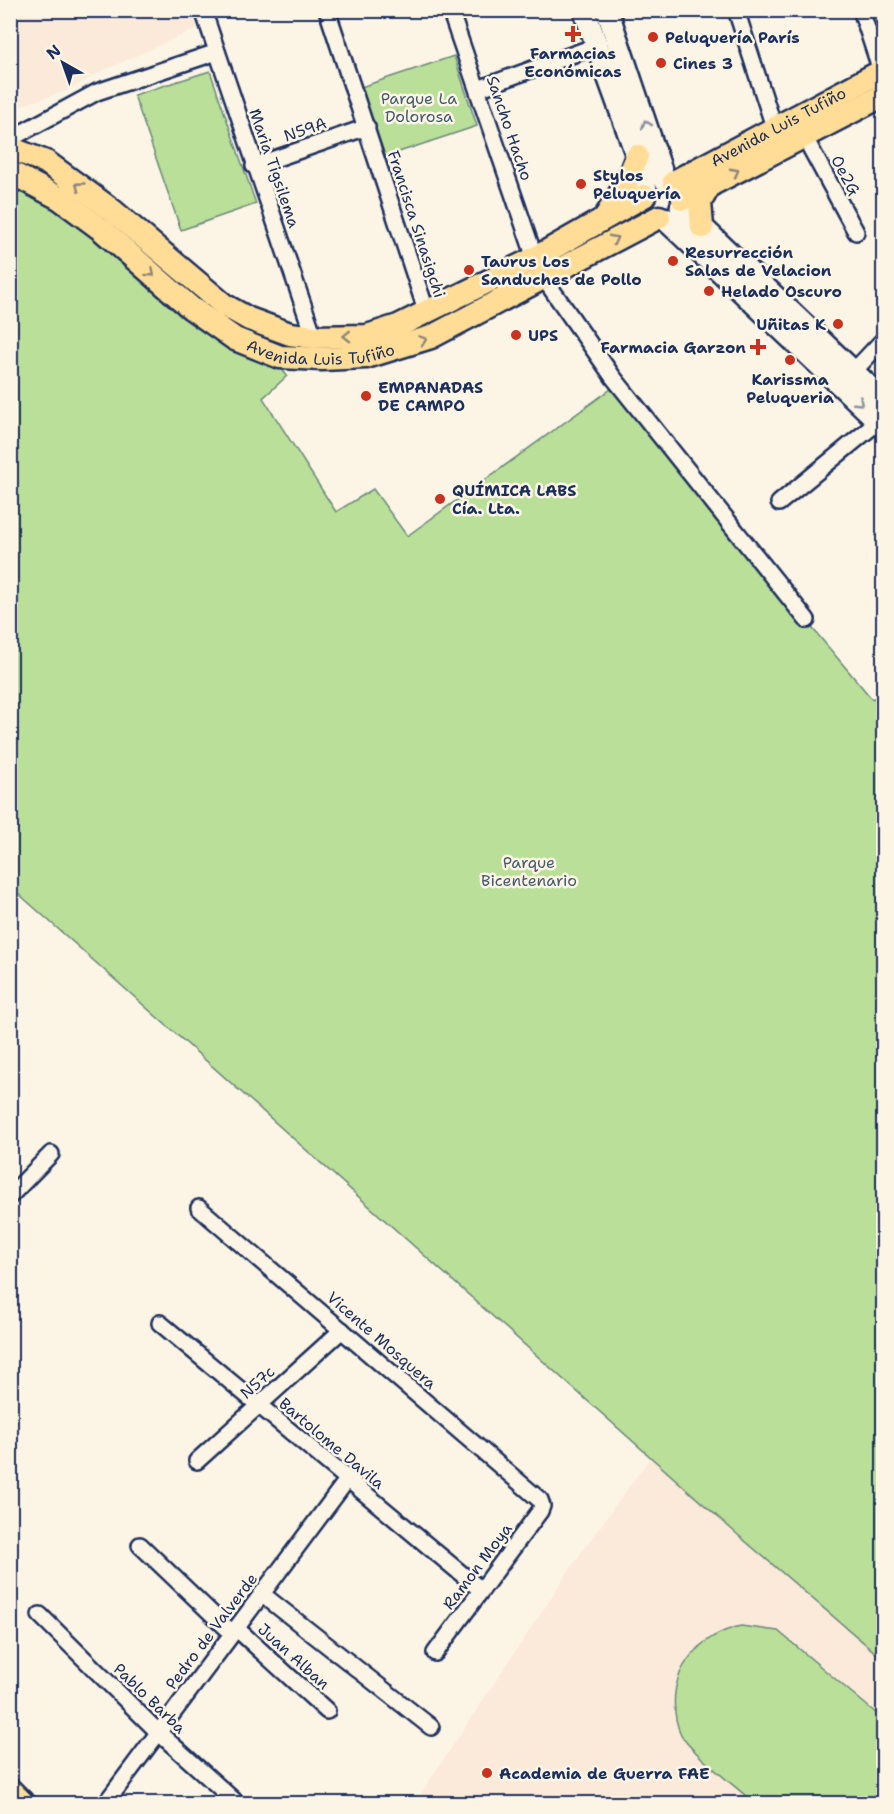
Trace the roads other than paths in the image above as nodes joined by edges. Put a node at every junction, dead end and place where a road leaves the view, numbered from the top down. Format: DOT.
graph roads {
  1 [pos="203,10"];
  2 [pos="327,10"];
  3 [pos="450,10"];
  4 [pos="584,10"];
  5 [pos="607,10"];
  6 [pos="736,10"];
  7 [pos="861,10"];
  8 [pos="596,46"];
  9 [pos="217,52"];
  10 [pos="882,70"];
  11 [pos="478,89"];
  12 [pos="884,95"];
  13 [pos="854,97"];
  14 [pos="367,127"];
  15 [pos="774,127"];
  16 [pos="804,135"];
  17 [pos="10,139"];
  18 [pos="10,148"];
  19 [pos="637,156"];
  20 [pos="254,166"];
  21 [pos="10,172"];
  22 [pos="710,184"];
  23 [pos="664,199"];
  24 [pos="601,222"];
  25 [pos="702,227"];
  26 [pos="118,229"];
  27 [pos="856,232"];
  28 [pos="539,268"];
  29 [pos="483,297"];
  30 [pos="427,313"];
  31 [pos="314,337"];
  32 [pos="884,339"];
  33 [pos="853,372"];
  34 [pos="882,416"];
  35 [pos="779,503"];
  36 [pos="807,620"];
  37 [pos="51,1154"];
  38 [pos="10,1196"];
  39 [pos="199,1208"];
  40 [pos="160,1323"];
  41 [pos="342,1330"];
  42 [pos="259,1404"];
  43 [pos="197,1461"];
  44 [pos="347,1479"];
  45 [pos="540,1500"];
  46 [pos="140,1545"];
  47 [pos="482,1590"];
  48 [pos="262,1594"];
  49 [pos="40,1615"];
  50 [pos="234,1630"];
  51 [pos="435,1653"];
  52 [pos="327,1711"];
  53 [pos="431,1728"];
  54 [pos="158,1732"];
  55 [pos="10,1790"];
  56 [pos="24,1803"];
  57 [pos="105,1803"];
  58 [pos="238,1803"];
  1 -- 9 [label="street, Maria Tigsilema"];
  2 -- 14 [label="street, Francisca Sinasigchi"];
  3 -- 11 [label="street, Sancho Hacho"];
  4 -- 8 [label="main road"];
  23 -- 5 [label="main road, one-way"];
  6 -- 15 [label="street"];
  7 -- 10 [label="street"];
  8 -- 11 [label="street"];
  8 -- 19 [label="main road"];
  9 -- 17 [label="street"];
  9 -- 20 [label="street, Maria Tigsilema"];
  10 -- 13 [label="main road, Avenida Luis Tufiño"];
  11 -- 28 [label="street, Sancho Hacho"];
  12 -- 13 [label="main road, Avenida Luis Tufiño"];
  13 -- 15 [label="main road, Avenida Luis Tufiño"];
  13 -- 16 [label="main road, Avenida Luis Tufiño"];
  14 -- 20 [label="street, N59A"];
  14 -- 30 [label="street, Francisca Sinasigchi"];
  15 -- 23 [label="main road, Avenida Luis Tufiño"];
  22 -- 16 [label="main road, Avenida Luis Tufiño, one-way"];
  16 -- 27 [label="street, Oe2G"];
  26 -- 18 [label="main road, Avenida Luis Tufiño, one-way"];
  19 -- 23 [label="main road"];
  19 -- 24 [label="main road"];
  20 -- 31 [label="street, Maria Tigsilema"];
  21 -- 26 [label="main road, Avenida Luis Tufiño"];
  22 -- 23 [label="main road, Avenida Luis Tufiño"];
  22 -- 25 [label="main road"];
  23 -- 24 [label="main road, Avenida Luis Tufiño"];
  23 -- 25 [label="main road"];
  28 -- 23 [label="main road, Avenida Luis Tufiño, one-way"];
  23 -- 34 [label="main road, one-way"];
  24 -- 28 [label="main road, Avenida Luis Tufiño"];
  25 -- 33 [label="main road"];
  26 -- 29 [label="main road, Avenida Luis Tufiño, one-way"];
  26 -- 31 [label="main road, Avenida Luis Tufiño"];
  28 -- 29 [label="main road, Avenida Luis Tufiño"];
  28 -- 36 [label="street, Sancho Hacho"];
  29 -- 30 [label="main road, Avenida Luis Tufiño"];
  30 -- 31 [label="main road, Avenida Luis Tufiño, one-way"];
  32 -- 33 [label="street"];
  33 -- 34 [label="main road"];
  34 -- 35 [label="street"];
  37 -- 38 [label="street"];
  39 -- 41 [label="street, Vicente Mosquera"];
  40 -- 42 [label="street, Bartolome Davila"];
  41 -- 42 [label="street, N57c"];
  41 -- 45 [label="street, Vicente Mosquera"];
  42 -- 43 [label="street, N57c"];
  42 -- 44 [label="street, Bartolome Davila"];
  44 -- 47 [label="street, Bartolome Davila"];
  44 -- 48 [label="street, Pedro de Valverde"];
  45 -- 47 [label="street, Ramon Moya"];
  46 -- 50 [label="street, Juan Alban"];
  47 -- 51 [label="street, Ramon Moya"];
  48 -- 50 [label="street, Pedro de Valverde"];
  48 -- 53 [label="street"];
  49 -- 54 [label="street, Pablo Barba"];
  50 -- 52 [label="street, Juan Alban"];
  50 -- 54 [label="street, Pedro de Valverde"];
  54 -- 57 [label="street, Pedro de Valverde"];
  54 -- 58 [label="street, Pablo Barba"];
  55 -- 56 [label="main road"];
}
